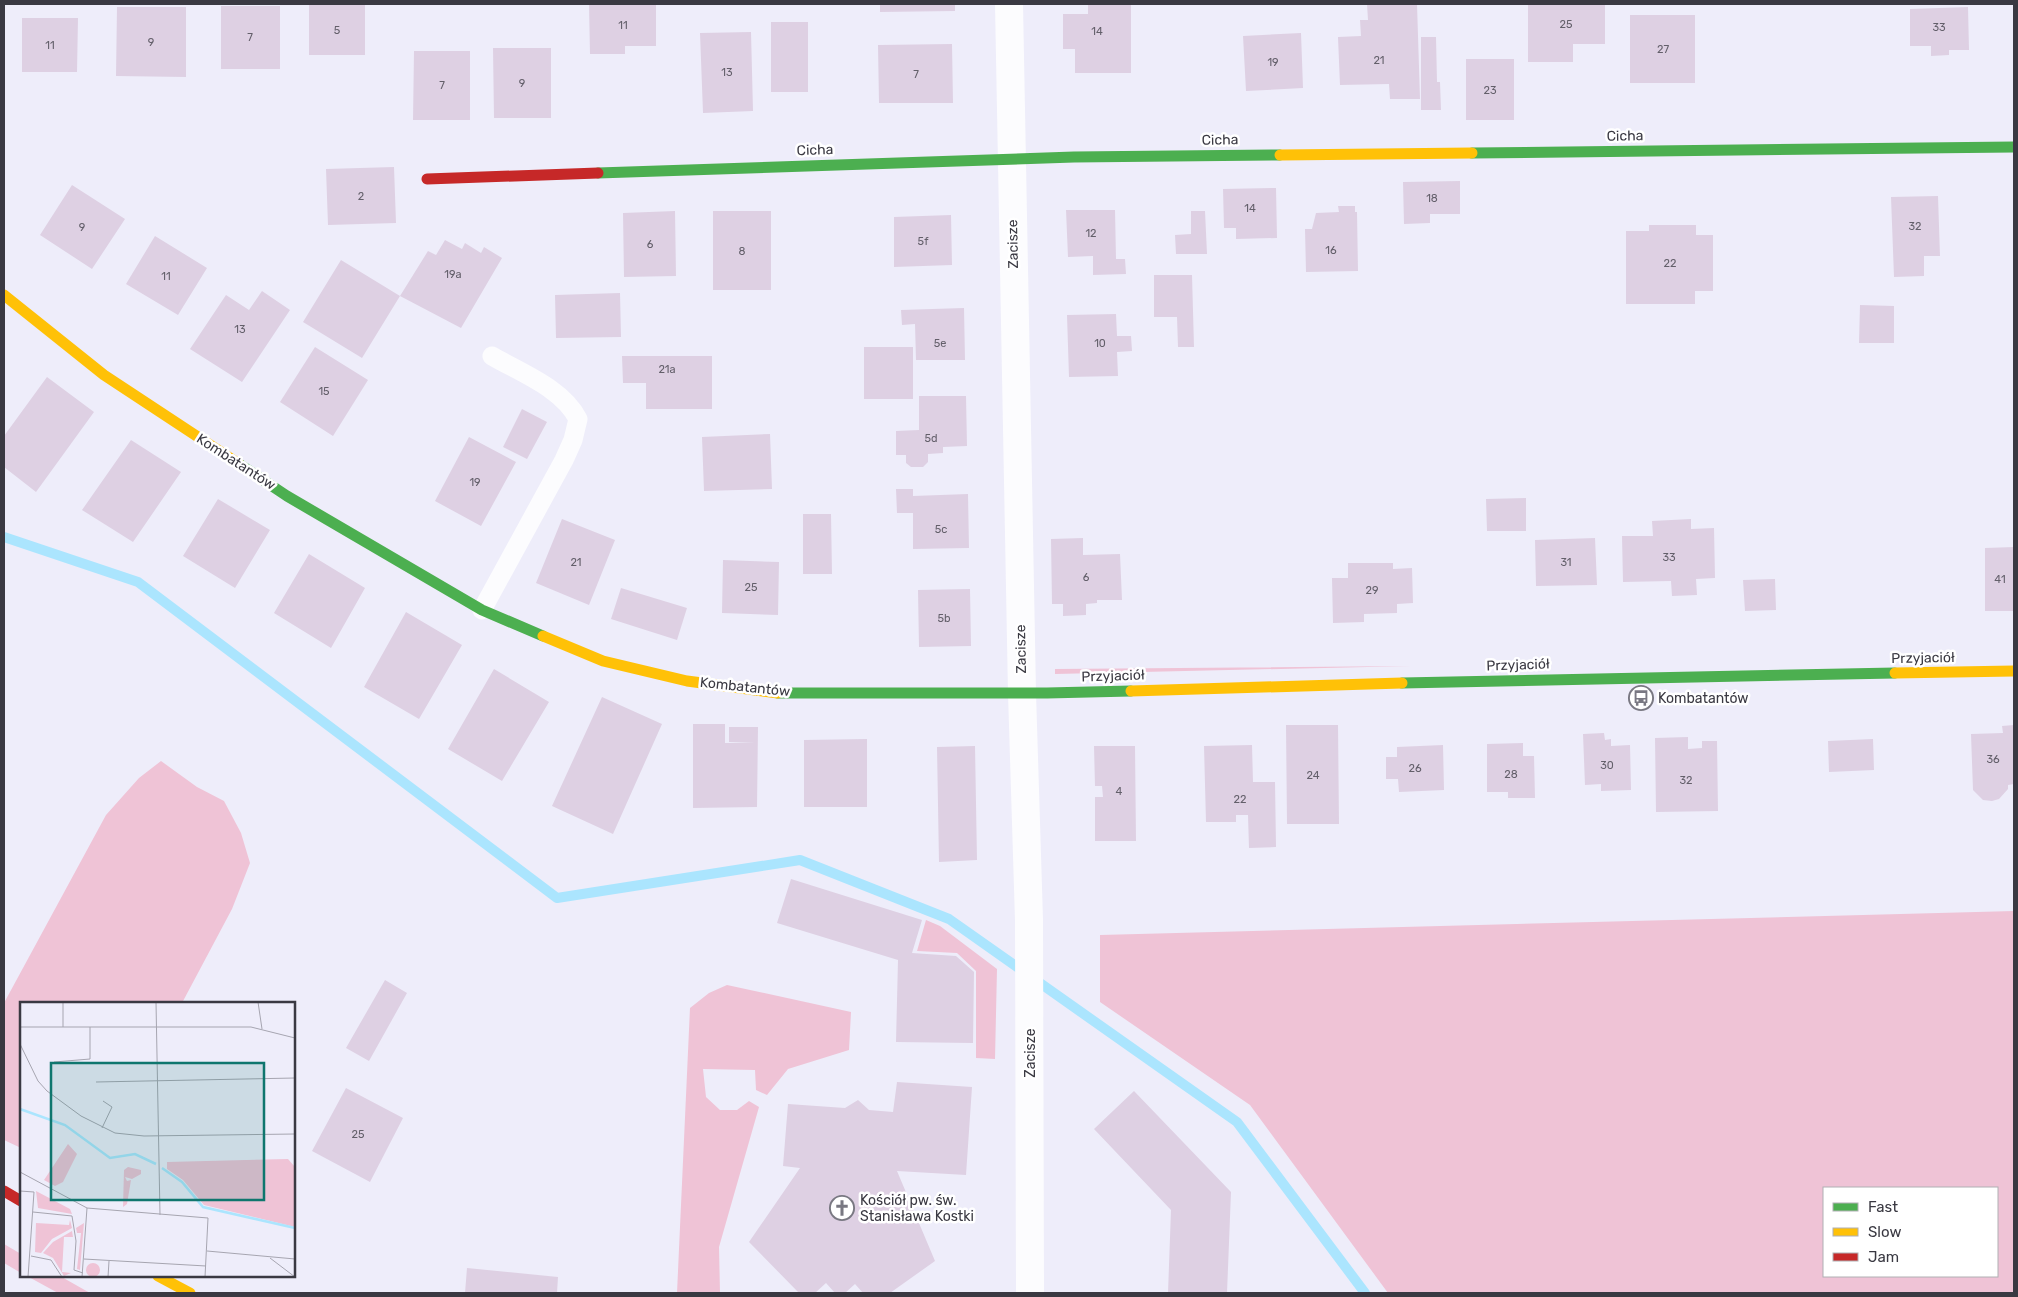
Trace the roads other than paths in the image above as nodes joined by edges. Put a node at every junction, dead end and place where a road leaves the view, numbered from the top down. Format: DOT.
graph roads {
  1 [pos="1009,4"];
  2 [pos="2014,147"];
  3 [pos="1012,159"];
  4 [pos="427,179"];
  5 [pos="4,296"];
  6 [pos="492,356"];
  7 [pos="482,610"];
  8 [pos="2014,671"];
  9 [pos="1022,693"];
  10 [pos="4,1191"];
  11 [pos="20,1200"];
  12 [pos="160,1277"];
  13 [pos="190,1293"];
  14 [pos="1030,1293"];
  1 -- 3 [label="street, Zacisze"];
  2 -- 3 [label="street, Cicha"];
  3 -- 4 [label="street, Cicha"];
  3 -- 9 [label="street, Zacisze"];
  5 -- 7 [label="street, Kombatantów"];
  6 -- 7 [label="lane"];
  7 -- 9 [label="street, Kombatantów"];
  8 -- 9 [label="street, Przyjaciół"];
  9 -- 14 [label="street, Zacisze"];
  10 -- 11 [label="street"];
  12 -- 13 [label="street"];
}
